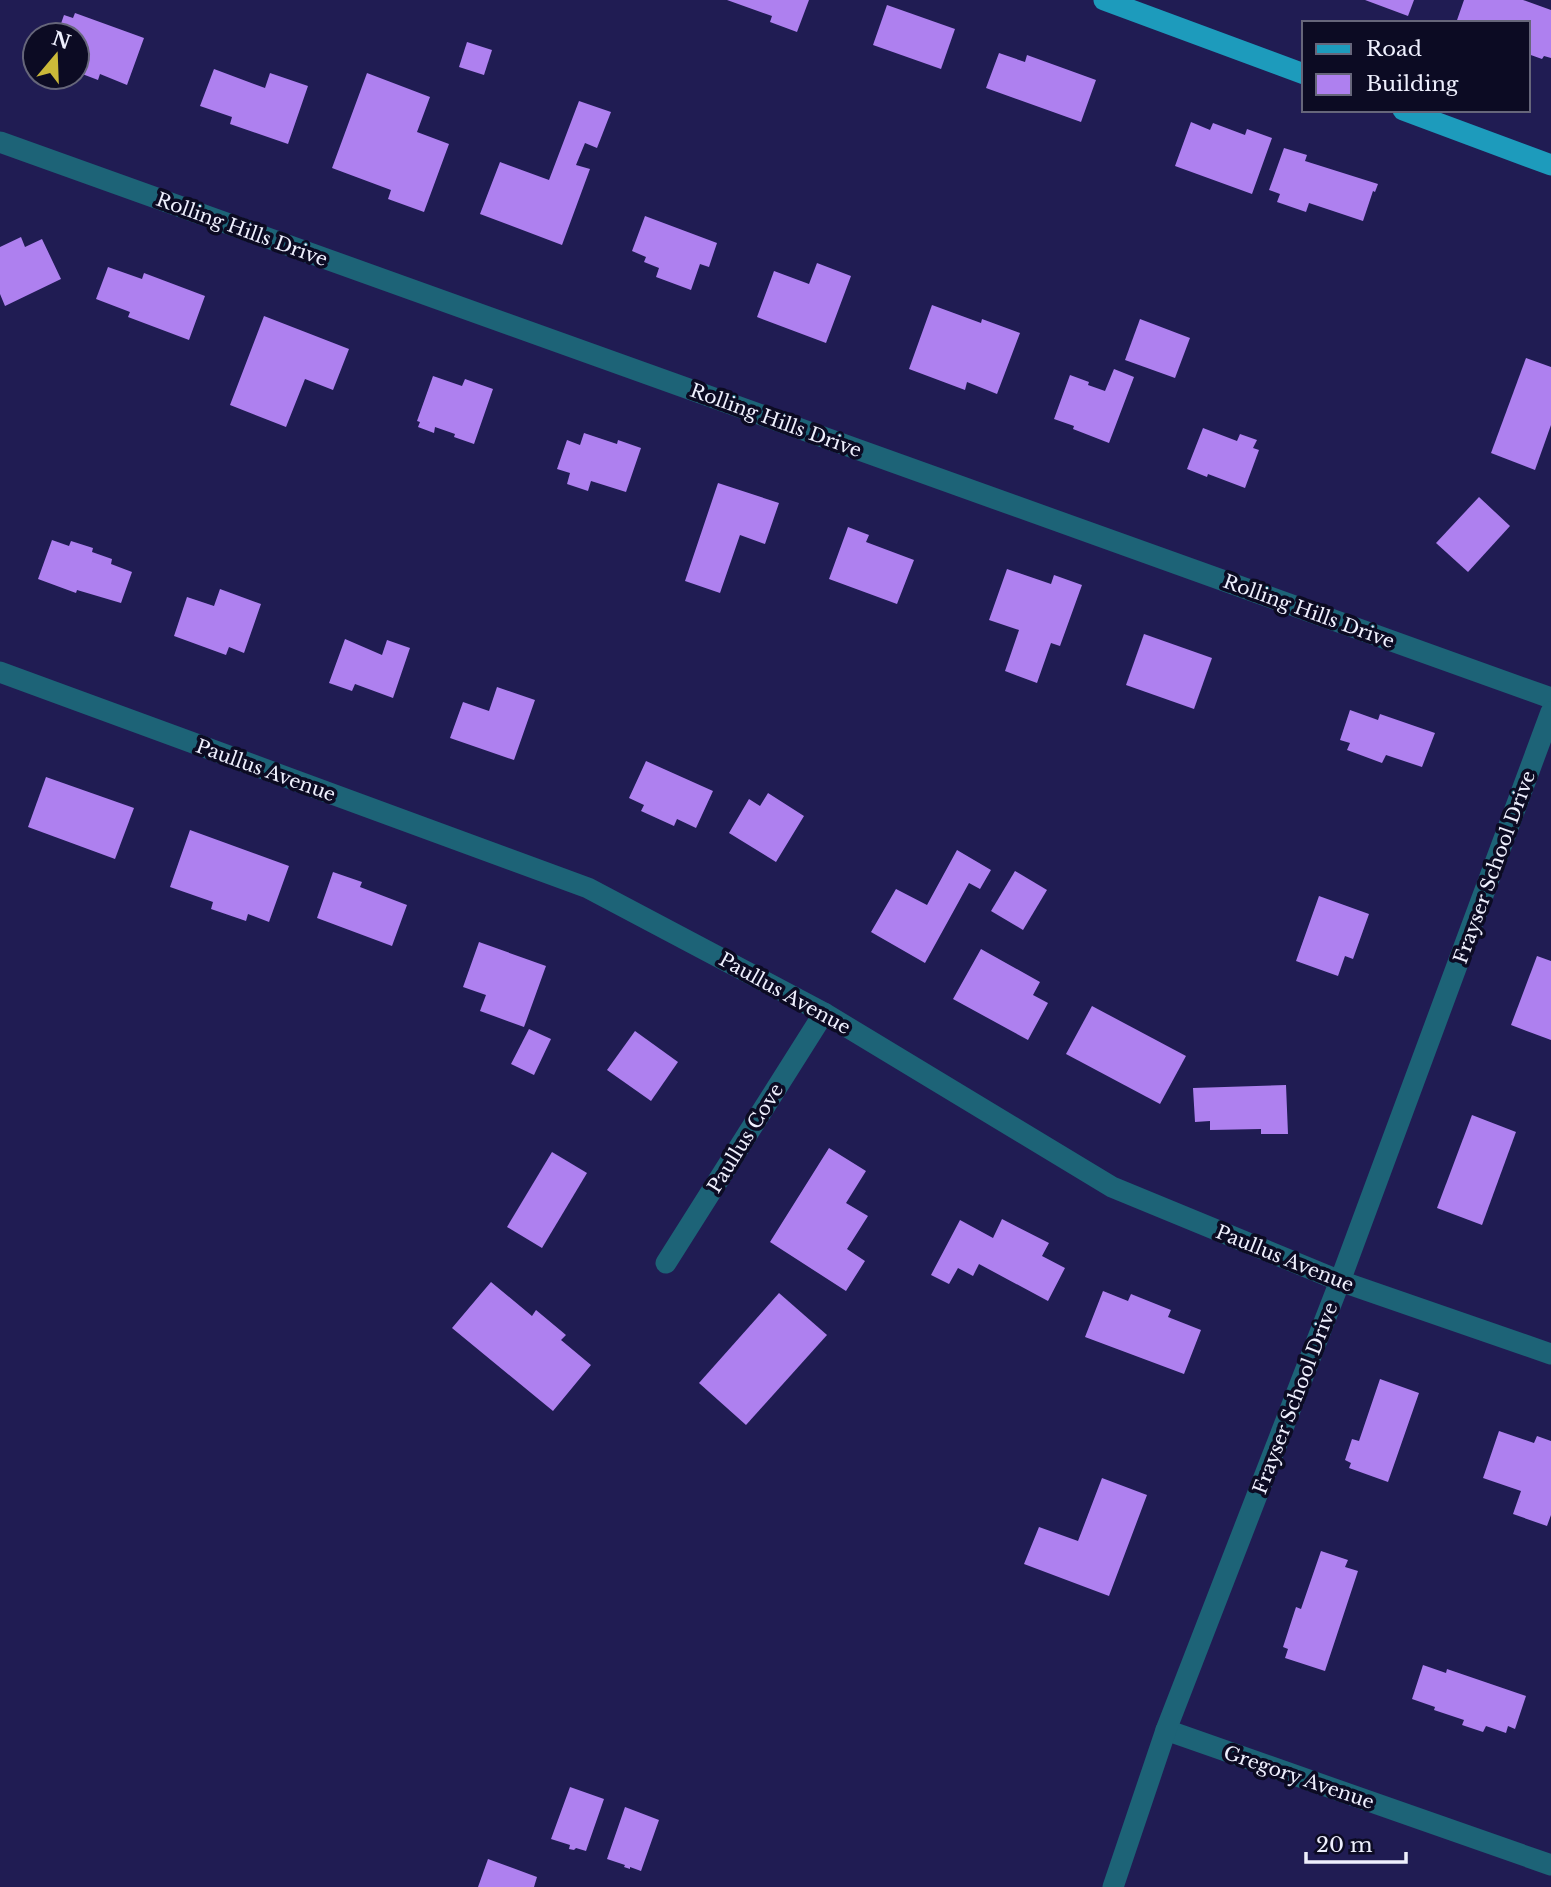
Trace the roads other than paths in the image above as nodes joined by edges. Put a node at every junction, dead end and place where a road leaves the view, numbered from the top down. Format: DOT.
graph roads {
  1 [pos="1104,0"];
  2 [pos="1302,73"];
  3 [pos="1408,112"];
  4 [pos="0,142"];
  5 [pos="1551,165"];
  6 [pos="0,672"];
  7 [pos="1551,698"];
  8 [pos="1551,712"];
  9 [pos="824,1013"];
  10 [pos="666,1263"];
  11 [pos="1340,1281"];
  12 [pos="1551,1354"];
  13 [pos="1166,1730"];
  14 [pos="1551,1866"];
  15 [pos="1113,1887"];
  1 -- 2 [label="main road"];
  3 -- 5 [label="main road"];
  4 -- 7 [label="street, Rolling Hills Drive"];
  6 -- 9 [label="street, Paullus Avenue"];
  8 -- 11 [label="street, Frayser School Drive"];
  9 -- 10 [label="street, Paullus Cove"];
  9 -- 11 [label="street, Paullus Avenue"];
  11 -- 12 [label="street, Paullus Avenue"];
  11 -- 13 [label="street, Frayser School Drive"];
  13 -- 14 [label="street, Gregory Avenue"];
  13 -- 15 [label="street, Frayser School Drive"];
}
